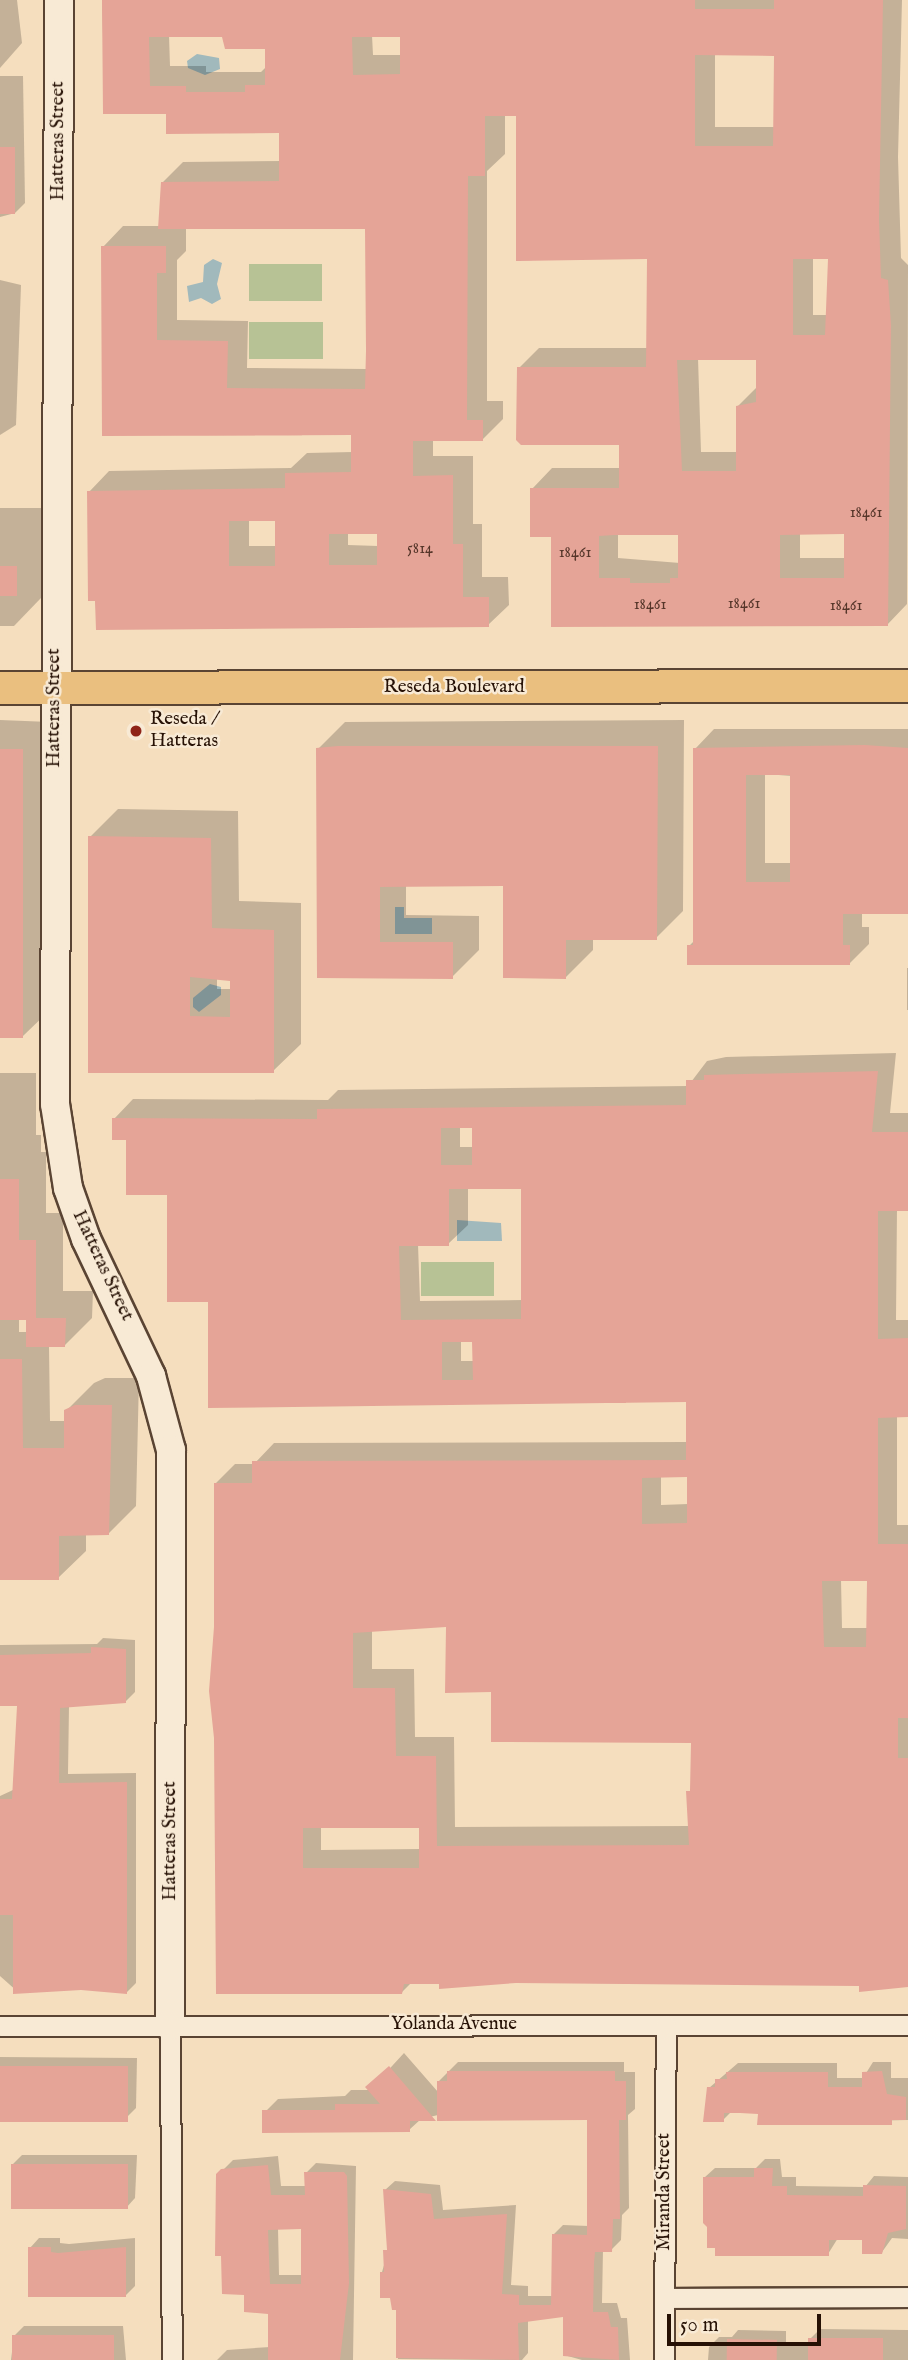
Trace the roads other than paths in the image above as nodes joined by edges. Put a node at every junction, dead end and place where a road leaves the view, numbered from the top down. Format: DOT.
graph roads {
  1 [pos="59,0"];
  2 [pos="908,686"];
  3 [pos="0,688"];
  4 [pos="55,688"];
  5 [pos="666,2025"];
  6 [pos="908,2025"];
  7 [pos="0,2026"];
  8 [pos="170,2026"];
  9 [pos="908,2297"];
  10 [pos="664,2298"];
  11 [pos="172,2360"];
  12 [pos="664,2360"];
  1 -- 4 [label="street, Hatteras Street"];
  2 -- 4 [label="main road, Reseda Boulevard"];
  3 -- 4 [label="main road, Reseda Boulevard"];
  4 -- 8 [label="street, Hatteras Street"];
  5 -- 6 [label="street, Yolanda Avenue"];
  5 -- 8 [label="street, Yolanda Avenue"];
  5 -- 10 [label="street, Miranda Street"];
  7 -- 8 [label="street, Yolanda Avenue"];
  8 -- 11 [label="street, Hatteras Street"];
  9 -- 10 [label="street"];
  10 -- 12 [label="street, Miranda Street"];
}
